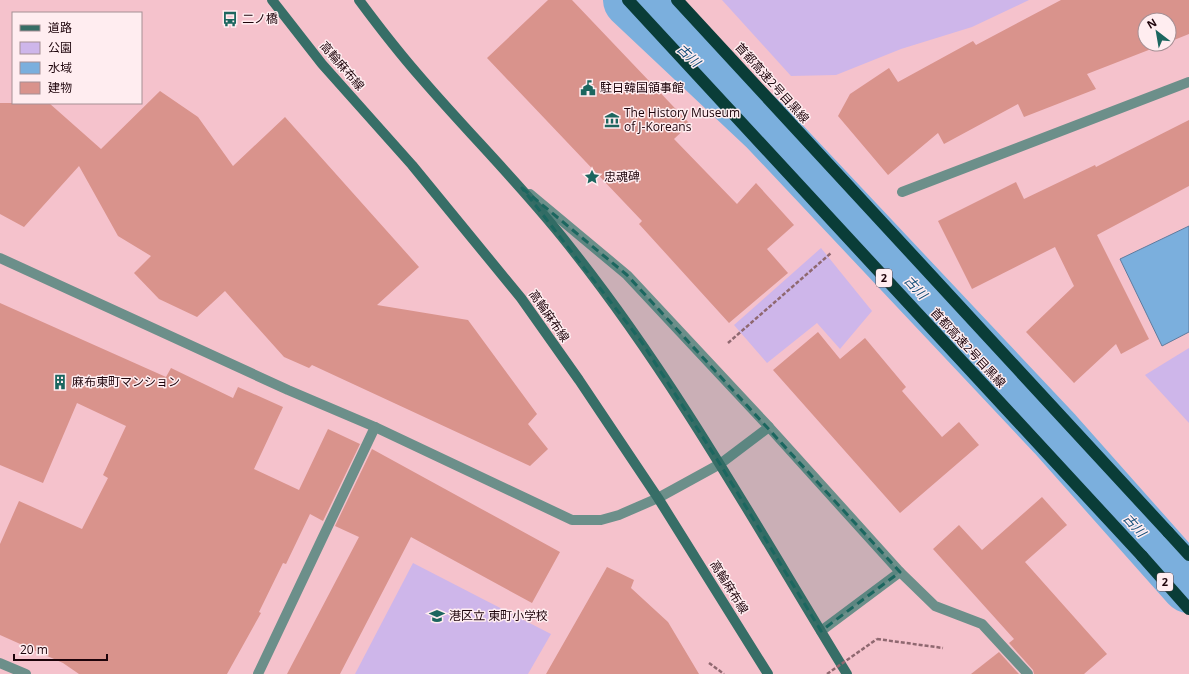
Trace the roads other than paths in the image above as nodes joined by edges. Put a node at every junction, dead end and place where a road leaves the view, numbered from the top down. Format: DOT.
graph roads {
  1 [pos="272,0"];
  2 [pos="359,0"];
  3 [pos="628,0"];
  4 [pos="677,0"];
  5 [pos="1189,82"];
  6 [pos="522,188"];
  7 [pos="902,192"];
  8 [pos="0,258"];
  9 [pos="375,427"];
  10 [pos="769,427"];
  11 [pos="720,464"];
  12 [pos="658,498"];
  13 [pos="1189,555"];
  14 [pos="900,572"];
  15 [pos="1189,609"];
  16 [pos="821,632"];
  17 [pos="0,663"];
  18 [pos="26,674"];
  19 [pos="258,674"];
  20 [pos="768,674"];
  21 [pos="847,674"];
  22 [pos="1028,674"];
  1 -- 12 [label="main road, 高輪麻布線"];
  2 -- 6 [label="main road"];
  3 -- 15 [label="highway, 首都高速2号目黒線 / 2, bridge"];
  4 -- 13 [label="highway, 首都高速2号目黒線, bridge"];
  5 -- 7 [label="street"];
  6 -- 10 [label="street"];
  6 -- 11 [label="main road"];
  8 -- 9 [label="street"];
  9 -- 12 [label="street"];
  9 -- 19 [label="street"];
  10 -- 11 [label="street"];
  10 -- 14 [label="street"];
  11 -- 12 [label="street"];
  11 -- 16 [label="main road"];
  12 -- 20 [label="main road, 高輪麻布線"];
  14 -- 16 [label="street"];
  14 -- 22 [label="street"];
  16 -- 21 [label="main road"];
  17 -- 18 [label="street"];
}
